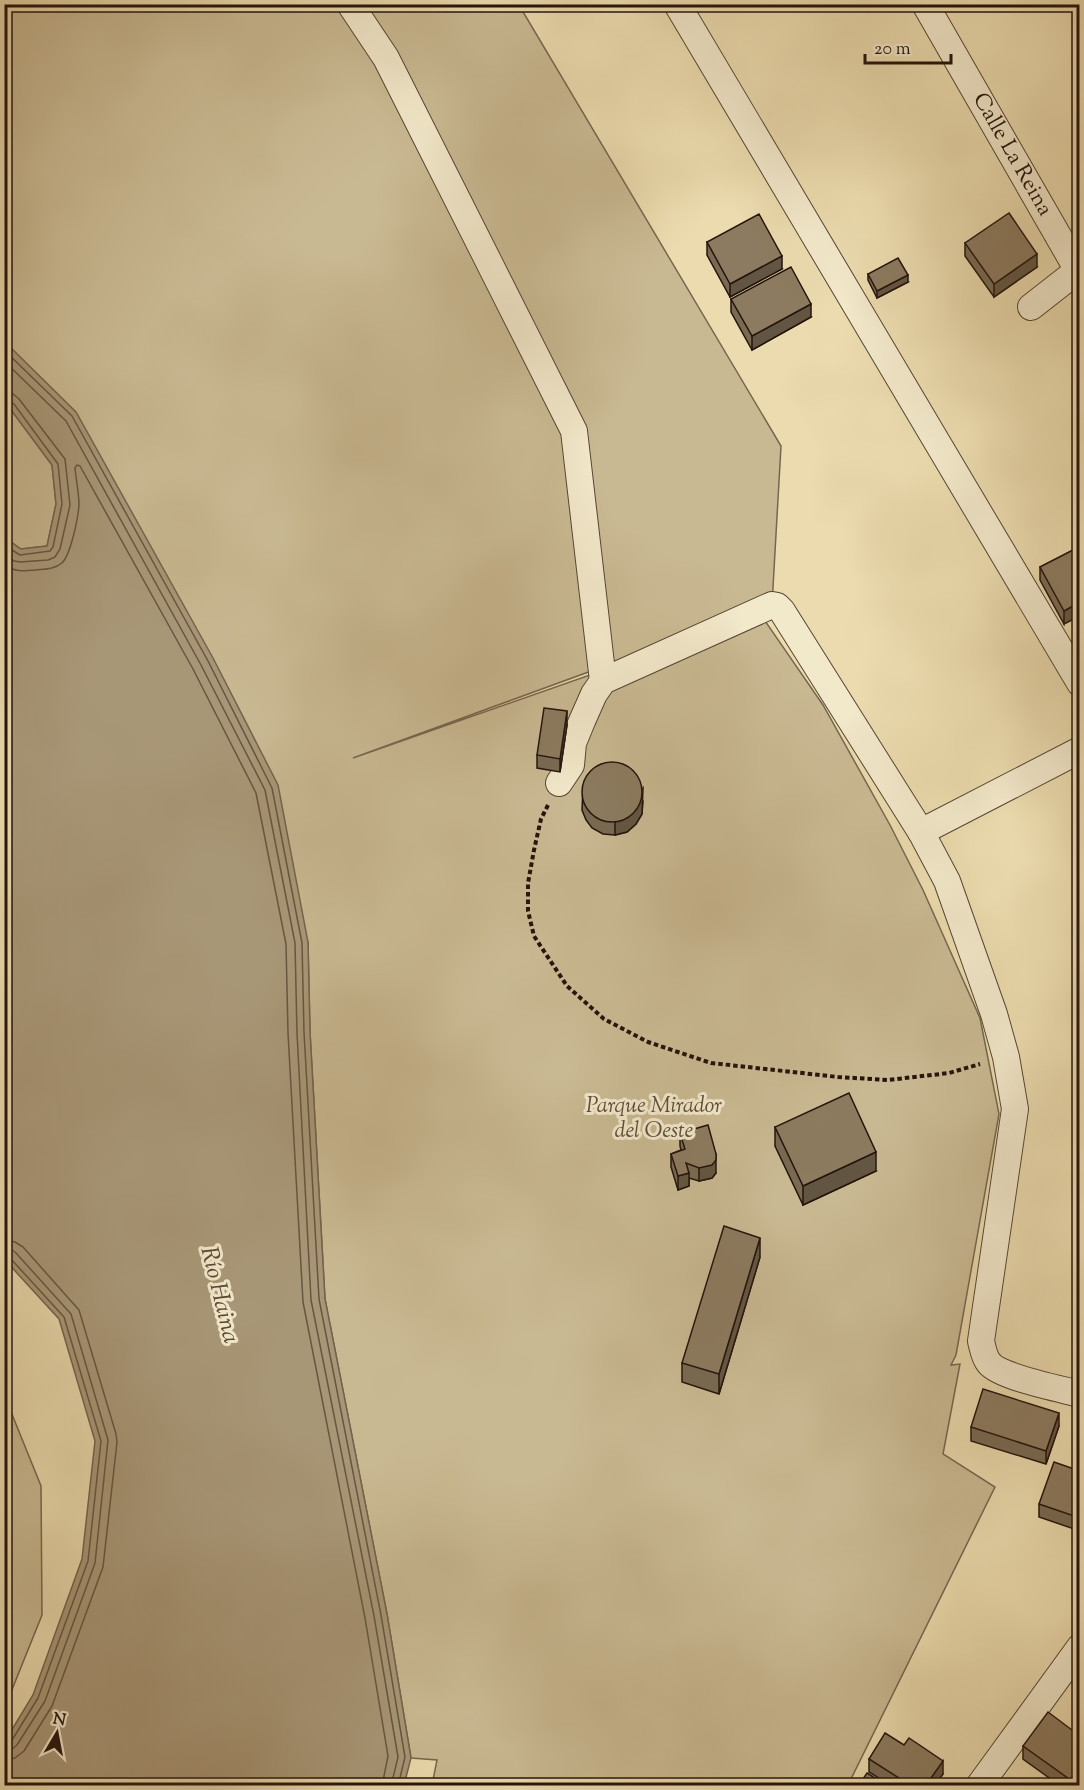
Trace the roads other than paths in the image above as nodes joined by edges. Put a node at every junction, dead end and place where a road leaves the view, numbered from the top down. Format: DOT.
graph roads {
  1 [pos="350,4"];
  2 [pos="677,4"];
  3 [pos="925,4"];
  4 [pos="1078,272"];
  5 [pos="1031,307"];
  6 [pos="603,681"];
  7 [pos="1080,683"];
  8 [pos="1080,750"];
  9 [pos="559,783"];
  10 [pos="921,832"];
  11 [pos="1080,1394"];
  12 [pos="1080,1647"];
  13 [pos="979,1785"];
  1 -- 6 [label="street"];
  2 -- 7 [label="street"];
  3 -- 4 [label="street, Calle La Reina"];
  4 -- 5 [label="street"];
  6 -- 9 [label="street"];
  6 -- 10 [label="street"];
  8 -- 10 [label="street"];
  10 -- 11 [label="street"];
  12 -- 13 [label="street"];
}
